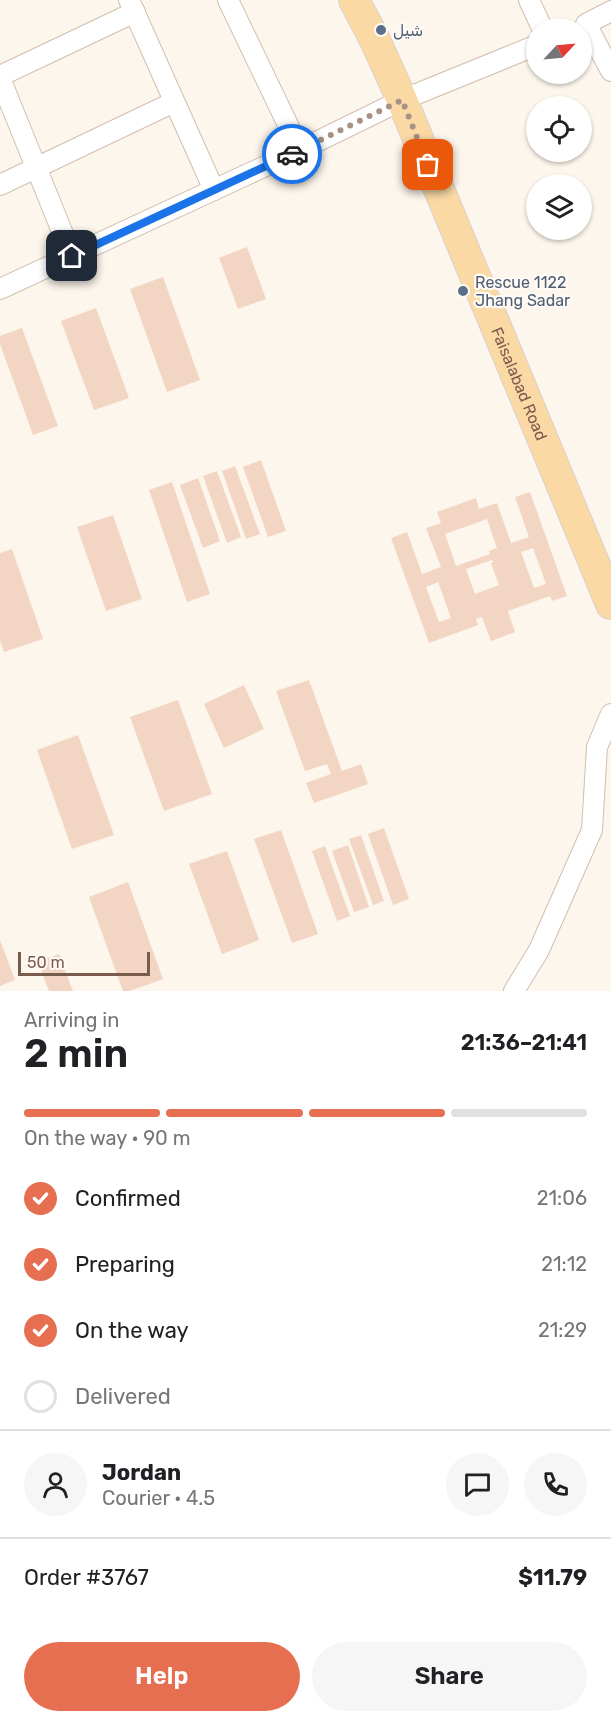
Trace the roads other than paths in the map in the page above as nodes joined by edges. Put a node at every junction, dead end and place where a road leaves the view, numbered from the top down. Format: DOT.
graph roads {
  1 [pos="228,0"];
  2 [pos="354,0"];
  3 [pos="529,0"];
  4 [pos="132,6"];
  5 [pos="611,11"];
  6 [pos="537,18"];
  7 [pos="592,20"];
  8 [pos="592,42"];
  9 [pos="526,49"];
  10 [pos="611,71"];
  11 [pos="0,77"];
  12 [pos="402,100"];
  13 [pos="174,102"];
  14 [pos="300,150"];
  15 [pos="36,168"];
  16 [pos="0,185"];
  17 [pos="214,190"];
  18 [pos="72,256"];
  19 [pos="0,289"];
  20 [pos="611,604"];
  21 [pos="611,714"];
  22 [pos="514,991"];
  1 -- 14 [label="street"];
  2 -- 12 [label="main road, Faisalabad Road"];
  3 -- 6 [label="street"];
  4 -- 11 [label="street"];
  4 -- 13 [label="street"];
  5 -- 7 [label="street"];
  8 -- 10 [label="street"];
  9 -- 12 [label="street"];
  11 -- 15 [label="street"];
  12 -- 14 [label="street"];
  12 -- 20 [label="main road, Faisalabad Road"];
  13 -- 15 [label="street"];
  13 -- 17 [label="street"];
  14 -- 17 [label="street"];
  15 -- 16 [label="street"];
  15 -- 18 [label="street"];
  17 -- 18 [label="street"];
  18 -- 19 [label="street"];
  21 -- 22 [label="street"];
}
